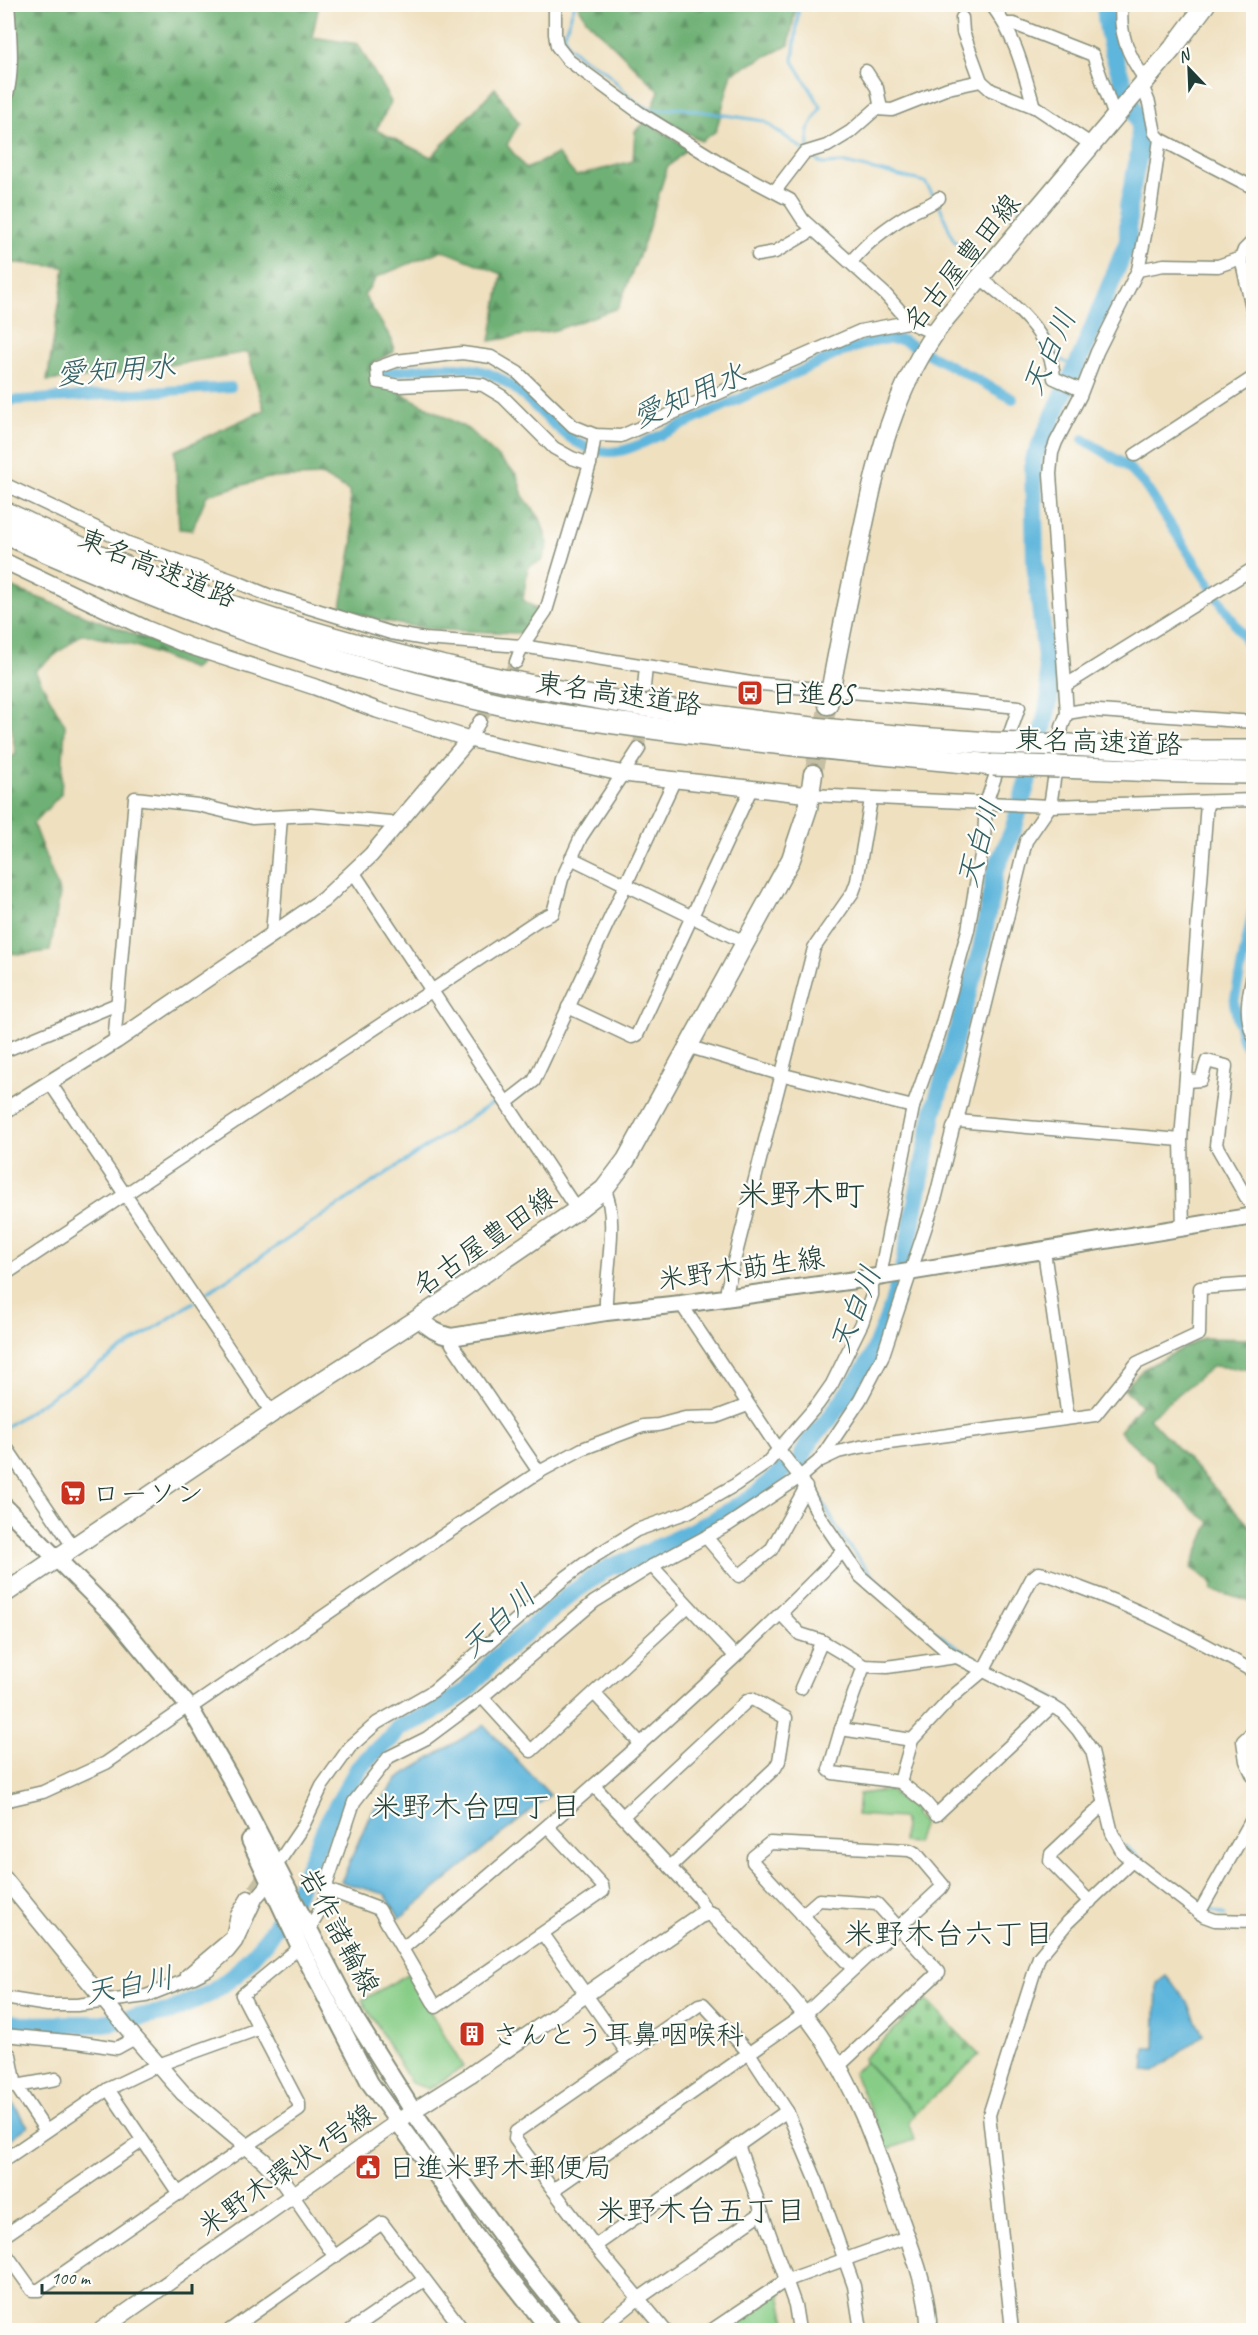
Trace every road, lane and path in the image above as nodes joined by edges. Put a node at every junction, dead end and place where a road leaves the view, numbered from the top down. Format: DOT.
graph roads {
  1 [pos="8,4"];
  2 [pos="555,4"];
  3 [pos="991,4"];
  4 [pos="1122,4"];
  5 [pos="1206,4"];
  6 [pos="962,18"];
  7 [pos="1006,24"];
  8 [pos="866,71"];
  9 [pos="981,81"];
  10 [pos="1142,85"];
  11 [pos="4,103"];
  12 [pos="1034,107"];
  13 [pos="881,109"];
  14 [pos="1118,113"];
  15 [pos="1160,139"];
  16 [pos="1092,145"];
  17 [pos="1254,188"];
  18 [pos="775,191"];
  19 [pos="939,198"];
  20 [pos="813,230"];
  21 [pos="1254,240"];
  22 [pos="758,255"];
  23 [pos="1241,258"];
  24 [pos="851,262"];
  25 [pos="1138,270"];
  26 [pos="980,278"];
  27 [pos="1254,317"];
  28 [pos="908,322"];
  29 [pos="933,336"];
  30 [pos="1254,377"];
  31 [pos="1081,390"];
  32 [pos="595,435"];
  33 [pos="1135,455"];
  34 [pos="591,464"];
  35 [pos="4,484"];
  36 [pos="4,512"];
  37 [pos="4,533"];
  38 [pos="4,561"];
  39 [pos="1254,568"];
  40 [pos="522,646"];
  41 [pos="516,662"];
  42 [pos="646,667"];
  43 [pos="1066,685"];
  44 [pos="644,687"];
  45 [pos="829,697"];
  46 [pos="1067,713"];
  47 [pos="480,721"];
  48 [pos="1254,722"];
  49 [pos="469,739"];
  50 [pos="639,749"];
  51 [pos="1254,752"];
  52 [pos="1254,773"];
  53 [pos="624,774"];
  54 [pos="813,774"];
  55 [pos="674,781"];
  56 [pos="751,789"];
  57 [pos="810,795"];
  58 [pos="871,799"];
  59 [pos="1254,800"];
  60 [pos="986,803"];
  61 [pos="1208,803"];
  62 [pos="1045,805"];
  63 [pos="281,817"];
  64 [pos="396,825"];
  65 [pos="571,858"];
  66 [pos="354,873"];
  67 [pos="626,884"];
  68 [pos="694,917"];
  69 [pos="272,935"];
  70 [pos="746,944"];
  71 [pos="1254,970"];
  72 [pos="432,991"];
  73 [pos="117,1004"];
  74 [pos="568,1007"];
  75 [pos="1254,1037"];
  76 [pos="116,1041"];
  77 [pos="690,1047"];
  78 [pos="4,1051"];
  79 [pos="780,1074"];
  80 [pos="1186,1081"];
  81 [pos="51,1083"];
  82 [pos="507,1102"];
  83 [pos="913,1107"];
  84 [pos="6,1108"];
  85 [pos="957,1122"];
  86 [pos="1182,1140"];
  87 [pos="604,1189"];
  88 [pos="125,1195"];
  89 [pos="578,1210"];
  90 [pos="1254,1211"];
  91 [pos="1254,1216"];
  92 [pos="1183,1229"];
  93 [pos="1044,1251"];
  94 [pos="911,1271"];
  95 [pos="4,1275"];
  96 [pos="879,1276"];
  97 [pos="1254,1284"];
  98 [pos="727,1297"];
  99 [pos="681,1304"];
  100 [pos="606,1312"];
  101 [pos="419,1318"];
  102 [pos="452,1337"];
  103 [pos="748,1405"];
  104 [pos="272,1413"];
  105 [pos="1068,1418"];
  106 [pos="4,1444"];
  107 [pos="779,1450"];
  108 [pos="819,1461"];
  109 [pos="539,1472"];
  110 [pos="803,1482"];
  111 [pos="4,1506"];
  112 [pos="706,1537"];
  113 [pos="68,1539"];
  114 [pos="843,1551"];
  115 [pos="58,1559"];
  116 [pos="652,1566"];
  117 [pos="4,1594"];
  118 [pos="688,1606"];
  119 [pos="781,1614"];
  120 [pos="822,1641"];
  121 [pos="735,1656"];
  122 [pos="956,1657"];
  123 [pos="864,1666"];
  124 [pos="982,1671"];
  125 [pos="1254,1672"];
  126 [pos="801,1688"];
  127 [pos="594,1693"];
  128 [pos="482,1697"];
  129 [pos="1052,1706"];
  130 [pos="186,1709"];
  131 [pos="841,1729"];
  132 [pos="1254,1731"];
  133 [pos="912,1740"];
  134 [pos="641,1744"];
  135 [pos="1254,1778"];
  136 [pos="900,1782"];
  137 [pos="322,1786"];
  138 [pos="595,1787"];
  139 [pos="4,1801"];
  140 [pos="1104,1804"];
  141 [pos="623,1816"];
  142 [pos="1254,1816"];
  143 [pos="548,1827"];
  144 [pos="283,1845"];
  145 [pos="1132,1861"];
  146 [pos="276,1866"];
  147 [pos="670,1867"];
  148 [pos="4,1878"];
  149 [pos="271,1885"];
  150 [pos="254,1889"];
  151 [pos="328,1890"];
  152 [pos="1090,1902"];
  153 [pos="1199,1913"];
  154 [pos="708,1914"];
  155 [pos="802,1915"];
  156 [pos="1254,1921"];
  157 [pos="899,1927"];
  158 [pos="301,1931"];
  159 [pos="543,1934"];
  160 [pos="402,1949"];
  161 [pos="853,1969"];
  162 [pos="177,1983"];
  163 [pos="585,1994"];
  164 [pos="4,1998"];
  165 [pos="105,2000"];
  166 [pos="805,2014"];
  167 [pos="258,2029"];
  168 [pos="4,2035"];
  169 [pos="133,2036"];
  170 [pos="4,2050"];
  171 [pos="750,2053"];
  172 [pos="628,2054"];
  173 [pos="158,2065"];
  174 [pos="839,2066"];
  175 [pos="56,2079"];
  176 [pos="16,2086"];
  177 [pos="108,2089"];
  178 [pos="412,2111"];
  179 [pos="787,2111"];
  180 [pos="398,2121"];
  181 [pos="46,2131"];
  182 [pos="142,2141"];
  183 [pos="738,2145"];
  184 [pos="248,2146"];
  185 [pos="4,2160"];
  186 [pos="553,2190"];
  187 [pos="179,2194"];
  188 [pos="292,2196"];
  189 [pos="760,2214"];
  190 [pos="4,2236"];
  191 [pos="908,2237"];
  192 [pos="595,2246"];
  193 [pos="4,2251"];
  194 [pos="335,2257"];
  195 [pos="845,2259"];
  196 [pos="424,2280"];
  197 [pos="785,2281"];
  198 [pos="638,2299"];
  199 [pos="101,2331"];
  200 [pos="230,2331"];
  201 [pos="351,2331"];
  202 [pos="463,2331"];
  203 [pos="550,2331"];
  204 [pos="576,2331"];
  205 [pos="600,2331"];
  206 [pos="664,2331"];
  207 [pos="712,2331"];
  208 [pos="799,2331"];
  209 [pos="861,2331"];
  210 [pos="929,2331"];
  211 [pos="1012,2331"];
  1 -- 11 [label="street"];
  2 -- 18 [label="street"];
  3 -- 7 [label="street"];
  4 -- 10 [label="street"];
  5 -- 10 [label="main road, 名古屋豊田線"];
  6 -- 9 [label="street"];
  7 -- 12 [label="street"];
  7 -- 14 [label="street"];
  8 -- 13 [label="street"];
  9 -- 12 [label="street"];
  9 -- 13 [label="street"];
  10 -- 14 [label="main road, 名古屋豊田線"];
  10 -- 15 [label="street"];
  12 -- 16 [label="street"];
  13 -- 18 [label="street"];
  14 -- 16 [label="main road, 名古屋豊田線"];
  15 -- 17 [label="street"];
  15 -- 25 [label="street"];
  16 -- 26 [label="main road, 名古屋豊田線"];
  18 -- 20 [label="street"];
  19 -- 24 [label="street"];
  20 -- 22 [label="street"];
  20 -- 24 [label="street"];
  21 -- 23 [label="street"];
  23 -- 25 [label="street"];
  23 -- 27 [label="street"];
  24 -- 28 [label="street"];
  25 -- 31 [label="street"];
  26 -- 29 [label="main road, 名古屋豊田線"];
  26 -- 31 [label="street"];
  28 -- 29 [label="street"];
  28 -- 32 [label="street"];
  29 -- 45 [label="main road, 名古屋豊田線"];
  30 -- 33 [label="street"];
  31 -- 43 [label="street"];
  32 -- 34 [label="street"];
  32 -- 34 [label="street"];
  34 -- 40 [label="street"];
  35 -- 40 [label="street"];
  36 -- 51 [label="highway, 東名高速道路, bridge"];
  37 -- 52 [label="highway, 東名高速道路, bridge"];
  38 -- 49 [label="street"];
  39 -- 43 [label="street"];
  40 -- 41 [label="street"];
  40 -- 42 [label="street"];
  42 -- 44 [label="street"];
  42 -- 45 [label="street"];
  43 -- 46 [label="street"];
  45 -- 60 [label="street"];
  46 -- 48 [label="street"];
  46 -- 62 [label="street"];
  47 -- 49 [label="street"];
  49 -- 53 [label="street"];
  49 -- 64 [label="street"];
  50 -- 53 [label="street"];
  53 -- 55 [label="street"];
  53 -- 65 [label="street"];
  54 -- 57 [label="main road, 名古屋豊田線"];
  55 -- 56 [label="street"];
  55 -- 67 [label="street"];
  56 -- 57 [label="street"];
  56 -- 68 [label="street"];
  57 -- 58 [label="street"];
  57 -- 70 [label="main road, 名古屋豊田線"];
  58 -- 60 [label="street"];
  58 -- 79 [label="street"];
  59 -- 61 [label="street"];
  60 -- 62 [label="street"];
  60 -- 83 [label="street"];
  61 -- 62 [label="street"];
  61 -- 80 [label="street"];
  62 -- 85 [label="street"];
  63 -- 64 [label="street"];
  63 -- 69 [label="street"];
  63 -- 73 [label="street"];
  64 -- 66 [label="street"];
  65 -- 67 [label="street"];
  65 -- 72 [label="street"];
  66 -- 69 [label="street"];
  66 -- 72 [label="street"];
  67 -- 68 [label="street"];
  67 -- 74 [label="street"];
  68 -- 70 [label="street"];
  68 -- 74 [label="street"];
  69 -- 76 [label="street"];
  70 -- 77 [label="main road, 名古屋豊田線"];
  71 -- 75 [label="street"];
  72 -- 82 [label="street"];
  72 -- 88 [label="street"];
  73 -- 76 [label="street"];
  73 -- 78 [label="street"];
  74 -- 82 [label="street"];
  76 -- 81 [label="street"];
  77 -- 79 [label="street"];
  77 -- 87 [label="main road, 名古屋豊田線"];
  79 -- 83 [label="street"];
  79 -- 98 [label="street"];
  80 -- 86 [label="street"];
  80 -- 90 [label="street"];
  81 -- 84 [label="street"];
  81 -- 88 [label="street"];
  82 -- 89 [label="street"];
  83 -- 96 [label="street"];
  85 -- 86 [label="street"];
  85 -- 94 [label="street"];
  86 -- 92 [label="street"];
  87 -- 89 [label="main road, 名古屋豊田線"];
  87 -- 100 [label="street"];
  88 -- 95 [label="street"];
  88 -- 104 [label="street"];
  89 -- 101 [label="main road, 名古屋豊田線"];
  91 -- 92 [label="main road, 米野木莇生線"];
  92 -- 93 [label="main road, 米野木莇生線"];
  93 -- 94 [label="main road, 米野木莇生線"];
  93 -- 105 [label="street"];
  94 -- 96 [label="main road, 米野木莇生線"];
  94 -- 108 [label="street"];
  96 -- 98 [label="main road, 米野木莇生線"];
  96 -- 107 [label="street"];
  97 -- 105 [label="street"];
  98 -- 99 [label="main road, 米野木莇生線"];
  99 -- 100 [label="main road, 米野木莇生線"];
  99 -- 103 [label="street"];
  100 -- 102 [label="main road, 米野木莇生線"];
  101 -- 102 [label="main road"];
  101 -- 104 [label="main road, 名古屋豊田線"];
  102 -- 109 [label="street"];
  103 -- 107 [label="street"];
  103 -- 109 [label="street"];
  104 -- 115 [label="main road, 名古屋豊田線"];
  105 -- 108 [label="street"];
  106 -- 113 [label="street"];
  107 -- 110 [label="street"];
  107 -- 137 [label="street"];
  108 -- 110 [label="street"];
  109 -- 130 [label="street"];
  110 -- 112 [label="street"];
  110 -- 112 [label="street"];
  110 -- 114 [label="street"];
  111 -- 115 [label="main road, 岩作諸輪線"];
  112 -- 116 [label="street"];
  114 -- 119 [label="street"];
  114 -- 122 [label="street"];
  115 -- 117 [label="main road, 名古屋豊田線"];
  115 -- 130 [label="main road, 岩作諸輪線"];
  116 -- 118 [label="street"];
  116 -- 128 [label="street"];
  118 -- 121 [label="street"];
  118 -- 127 [label="street"];
  119 -- 120 [label="street"];
  119 -- 121 [label="street"];
  120 -- 123 [label="street"];
  120 -- 126 [label="street"];
  121 -- 134 [label="street"];
  122 -- 123 [label="street"];
  122 -- 124 [label="street"];
  123 -- 131 [label="street"];
  124 -- 125 [label="street"];
  124 -- 129 [label="street"];
  124 -- 133 [label="street"];
  127 -- 128 [label="street"];
  127 -- 134 [label="street"];
  128 -- 151 [label="street"];
  129 -- 136 [label="street"];
  129 -- 140 [label="street"];
  130 -- 139 [label="street"];
  130 -- 146 [label="main road, 岩作諸輪線"];
  130 -- 149 [label="main road, 岩作諸輪線"];
  131 -- 133 [label="street"];
  131 -- 136 [label="street"];
  132 -- 135 [label="street"];
  133 -- 136 [label="street"];
  134 -- 138 [label="street"];
  137 -- 144 [label="street"];
  137 -- 146 [label="street"];
  138 -- 141 [label="street"];
  138 -- 143 [label="street"];
  140 -- 145 [label="street"];
  140 -- 152 [label="street"];
  141 -- 147 [label="street"];
  141 -- 147 [label="street"];
  142 -- 153 [label="street"];
  143 -- 159 [label="street"];
  143 -- 160 [label="street"];
  145 -- 152 [label="street"];
  145 -- 153 [label="street"];
  146 -- 158 [label="main road, 岩作諸輪線"];
  147 -- 154 [label="street"];
  148 -- 165 [label="street"];
  149 -- 158 [label="main road, 岩作諸輪線"];
  149 -- 162 [label="street"];
  150 -- 162 [label="street"];
  151 -- 158 [label="street"];
  151 -- 160 [label="street"];
  152 -- 211 [label="street"];
  153 -- 156 [label="street"];
  154 -- 163 [label="street, 米野木環状1号線"];
  154 -- 166 [label="street"];
  155 -- 157 [label="street"];
  155 -- 157 [label="street"];
  155 -- 161 [label="street"];
  157 -- 161 [label="street"];
  157 -- 174 [label="street"];
  158 -- 167 [label="street"];
  158 -- 178 [label="main road, 岩作諸輪線"];
  158 -- 180 [label="main road, 岩作諸輪線"];
  159 -- 160 [label="street"];
  159 -- 163 [label="street"];
  161 -- 166 [label="street"];
  162 -- 165 [label="street"];
  163 -- 172 [label="street"];
  163 -- 178 [label="street, 米野木環状1号線"];
  164 -- 165 [label="street"];
  165 -- 169 [label="street"];
  166 -- 171 [label="street"];
  166 -- 174 [label="street"];
  167 -- 173 [label="street"];
  167 -- 184 [label="street"];
  168 -- 169 [label="street"];
  169 -- 173 [label="street"];
  170 -- 176 [label="street"];
  171 -- 172 [label="street"];
  171 -- 179 [label="street"];
  171 -- 186 [label="street"];
  172 -- 186 [label="street"];
  173 -- 177 [label="street"];
  173 -- 184 [label="street"];
  174 -- 191 [label="street"];
  175 -- 176 [label="street"];
  176 -- 181 [label="street"];
  177 -- 181 [label="street"];
  177 -- 182 [label="street"];
  178 -- 180 [label="street, 米野木環状1号線"];
  178 -- 204 [label="main road, 岩作諸輪線"];
  179 -- 183 [label="street"];
  179 -- 195 [label="street"];
  180 -- 188 [label="street, 米野木環状1号線"];
  180 -- 203 [label="main road, 岩作諸輪線"];
  181 -- 185 [label="street"];
  182 -- 187 [label="street"];
  182 -- 190 [label="street"];
  183 -- 189 [label="street"];
  183 -- 192 [label="street"];
  184 -- 187 [label="street"];
  184 -- 188 [label="street"];
  186 -- 192 [label="street"];
  187 -- 193 [label="street"];
  188 -- 194 [label="street"];
  188 -- 199 [label="street, 米野木環状1号線"];
  189 -- 197 [label="street"];
  189 -- 198 [label="street"];
  191 -- 195 [label="street"];
  191 -- 210 [label="street"];
  192 -- 198 [label="street"];
  194 -- 196 [label="street"];
  194 -- 200 [label="street"];
  195 -- 197 [label="street"];
  195 -- 209 [label="street"];
  196 -- 201 [label="street"];
  196 -- 202 [label="street"];
  197 -- 207 [label="street"];
  197 -- 208 [label="street"];
  198 -- 205 [label="street"];
  198 -- 206 [label="street"];
}
